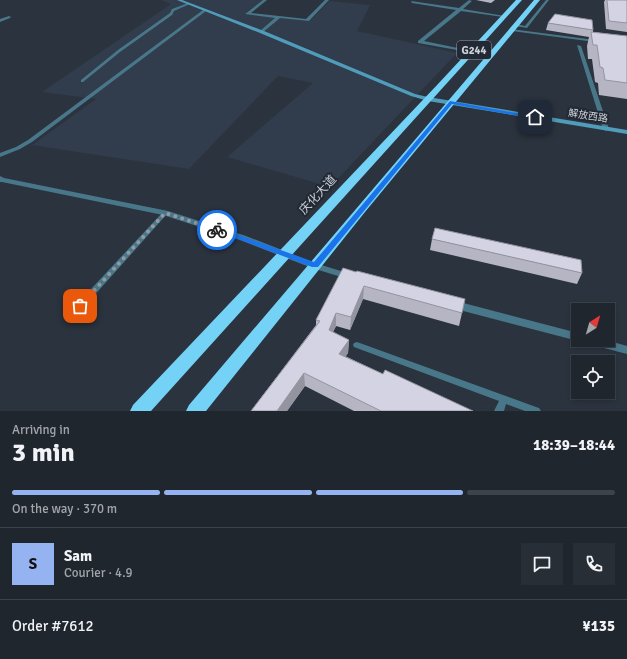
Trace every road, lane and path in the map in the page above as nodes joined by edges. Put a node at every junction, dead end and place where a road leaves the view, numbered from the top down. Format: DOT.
graph roads {
  1 [pos="178,0"];
  2 [pos="265,0"];
  3 [pos="328,0"];
  4 [pos="518,0"];
  5 [pos="537,0"];
  6 [pos="548,0"];
  7 [pos="470,1"];
  8 [pos="412,2"];
  9 [pos="189,4"];
  10 [pos="204,10"];
  11 [pos="459,10"];
  12 [pos="504,16"];
  13 [pos="9,17"];
  14 [pos="279,17"];
  15 [pos="0,21"];
  16 [pos="514,28"];
  17 [pos="262,32"];
  18 [pos="597,41"];
  19 [pos="579,46"];
  20 [pos="472,52"];
  21 [pos="82,81"];
  22 [pos="429,98"];
  23 [pos="451,102"];
  24 [pos="605,127"];
  25 [pos="627,129"];
  26 [pos="627,132"];
  27 [pos="0,155"];
  28 [pos="0,178"];
  29 [pos="165,213"];
  30 [pos="284,254"];
  31 [pos="315,266"];
  32 [pos="358,279"];
  33 [pos="440,301"];
  34 [pos="80,306"];
  35 [pos="571,335"];
  36 [pos="357,345"];
  37 [pos="615,347"];
  38 [pos="627,350"];
  39 [pos="504,399"];
  40 [pos="139,411"];
  41 [pos="195,411"];
  42 [pos="499,411"];
  43 [pos="536,411"];
  1 -- 9 [label="street, 解放西路"];
  2 -- 14 [label="street"];
  3 -- 14 [label="street"];
  4 -- 12 [label="highway, 庆化大道 / G244"];
  5 -- 16 [label="highway, G244"];
  6 -- 16 [label="lane"];
  7 -- 11 [label="street"];
  8 -- 11 [label="street"];
  9 -- 10 [label="street, 解放西路"];
  9 -- 21 [label="lane"];
  10 -- 17 [label="street, 解放西路"];
  10 -- 27 [label="street"];
  11 -- 12 [label="street"];
  11 -- 20 [label="street"];
  12 -- 20 [label="highway, 庆化大道 / G244"];
  13 -- 15 [label="street"];
  14 -- 17 [label="street"];
  16 -- 18 [label="lane"];
  16 -- 23 [label="highway, G244"];
  17 -- 22 [label="street, 解放西路"];
  19 -- 24 [label="street"];
  20 -- 22 [label="highway, 庆化大道 / G244"];
  22 -- 23 [label="street, 解放西路"];
  22 -- 30 [label="highway, 庆化大道 / G244"];
  23 -- 24 [label="street, 解放西路"];
  23 -- 31 [label="highway, G244"];
  24 -- 25 [label="street, 解放西路"];
  24 -- 26 [label="street, 解放西路"];
  28 -- 29 [label="street"];
  29 -- 30 [label="street"];
  29 -- 34 [label="lane"];
  30 -- 31 [label="street"];
  30 -- 40 [label="highway, 庆化大道 / G244"];
  31 -- 32 [label="street"];
  31 -- 41 [label="highway, G244"];
  33 -- 35 [label="street"];
  36 -- 39 [label="lane"];
  37 -- 38 [label="street"];
  39 -- 42 [label="lane"];
  39 -- 43 [label="lane"];
}
